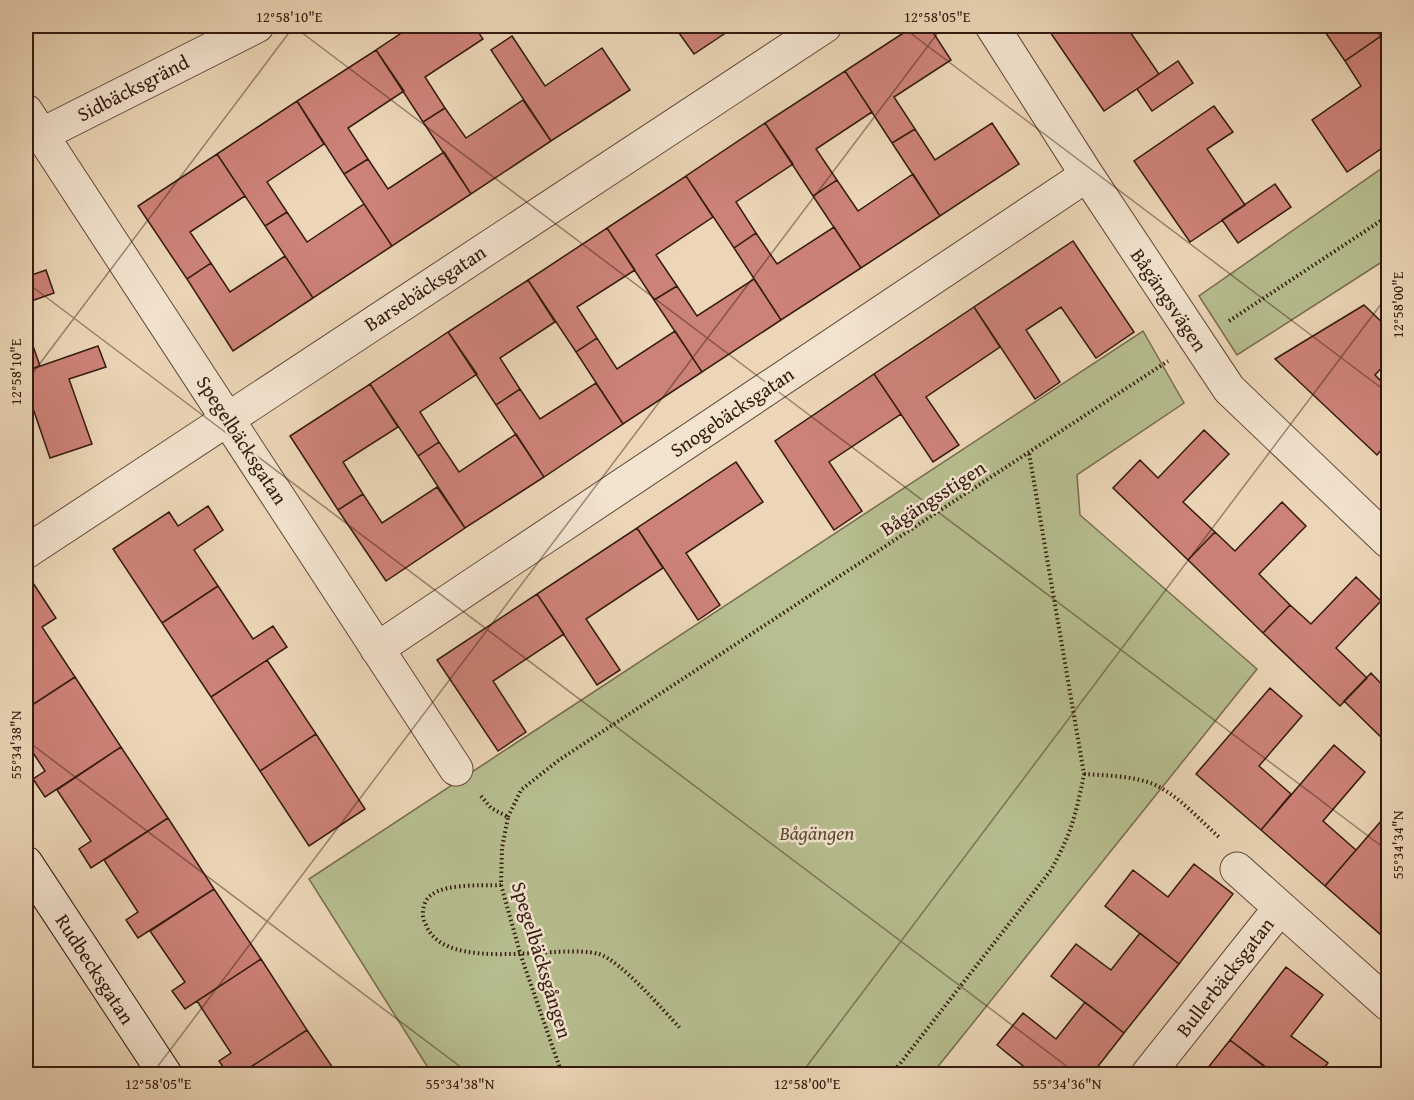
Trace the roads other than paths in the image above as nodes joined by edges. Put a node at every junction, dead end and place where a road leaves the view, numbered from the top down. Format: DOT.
graph roads {
  1 [pos="257,26"];
  2 [pos="825,26"];
  3 [pos="992,26"];
  4 [pos="33,123"];
  5 [pos="1087,175"];
  6 [pos="228,418"];
  7 [pos="1389,541"];
  8 [pos="26,552"];
  9 [pos="377,649"];
  10 [pos="456,769"];
  11 [pos="26,863"];
  12 [pos="1237,869"];
  13 [pos="1280,908"];
  14 [pos="1389,1004"];
  15 [pos="165,1074"];
  16 [pos="1148,1074"];
  1 -- 4 [label="street, Sidbäcksgränd"];
  2 -- 6 [label="street, Barsebäcksgatan"];
  3 -- 5 [label="street, Bågängsvägen"];
  4 -- 6 [label="street, Spegelbäcksgatan"];
  5 -- 7 [label="street, Bågängsvägen"];
  5 -- 9 [label="street, Snogebäcksgatan"];
  6 -- 8 [label="street, Barsebäcksgatan"];
  6 -- 9 [label="street, Spegelbäcksgatan"];
  9 -- 10 [label="street, Spegelbäcksgatan"];
  11 -- 15 [label="street, Rudbecksgatan"];
  12 -- 13 [label="street"];
  13 -- 14 [label="street"];
  13 -- 16 [label="street, Bullerbäcksgatan"];
}
